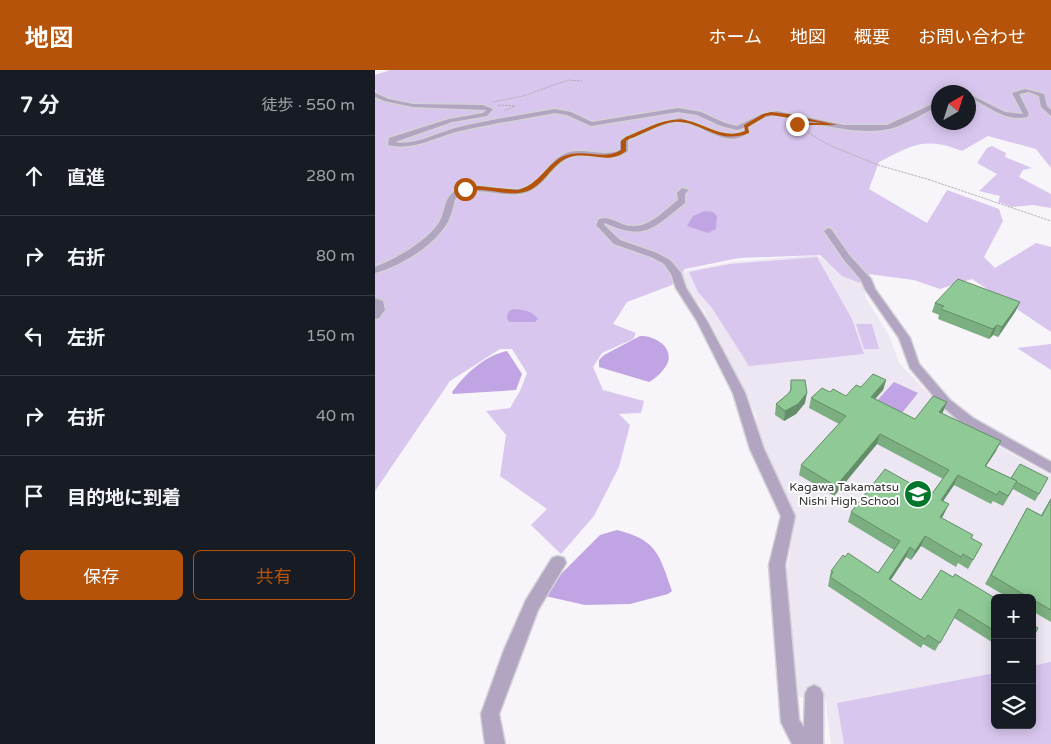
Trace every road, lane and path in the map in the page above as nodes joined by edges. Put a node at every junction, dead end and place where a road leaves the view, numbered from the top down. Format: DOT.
graph roads {
  1 [pos="582,81"];
  2 [pos="375,95"];
  3 [pos="976,99"];
  4 [pos="488,103"];
  5 [pos="931,107"];
  6 [pos="1051,114"];
  7 [pos="800,123"];
  8 [pos="745,126"];
  9 [pos="685,190"];
  10 [pos="1051,221"];
  11 [pos="828,231"];
  12 [pos="375,270"];
  13 [pos="375,301"];
  14 [pos="375,316"];
  15 [pos="1051,468"];
  16 [pos="558,564"];
  17 [pos="814,694"];
  18 [pos="495,744"];
  19 [pos="803,744"];
  20 [pos="813,744"];
  1 -- 4 [label="path"];
  2 -- 8 [label="street"];
  3 -- 6 [label="street"];
  5 -- 8 [label="street"];
  7 -- 10 [label="path"];
  8 -- 12 [label="street"];
  9 -- 19 [label="street"];
  11 -- 15 [label="street"];
  13 -- 14 [label="street"];
  16 -- 18 [label="street"];
  17 -- 20 [label="street"];
}
